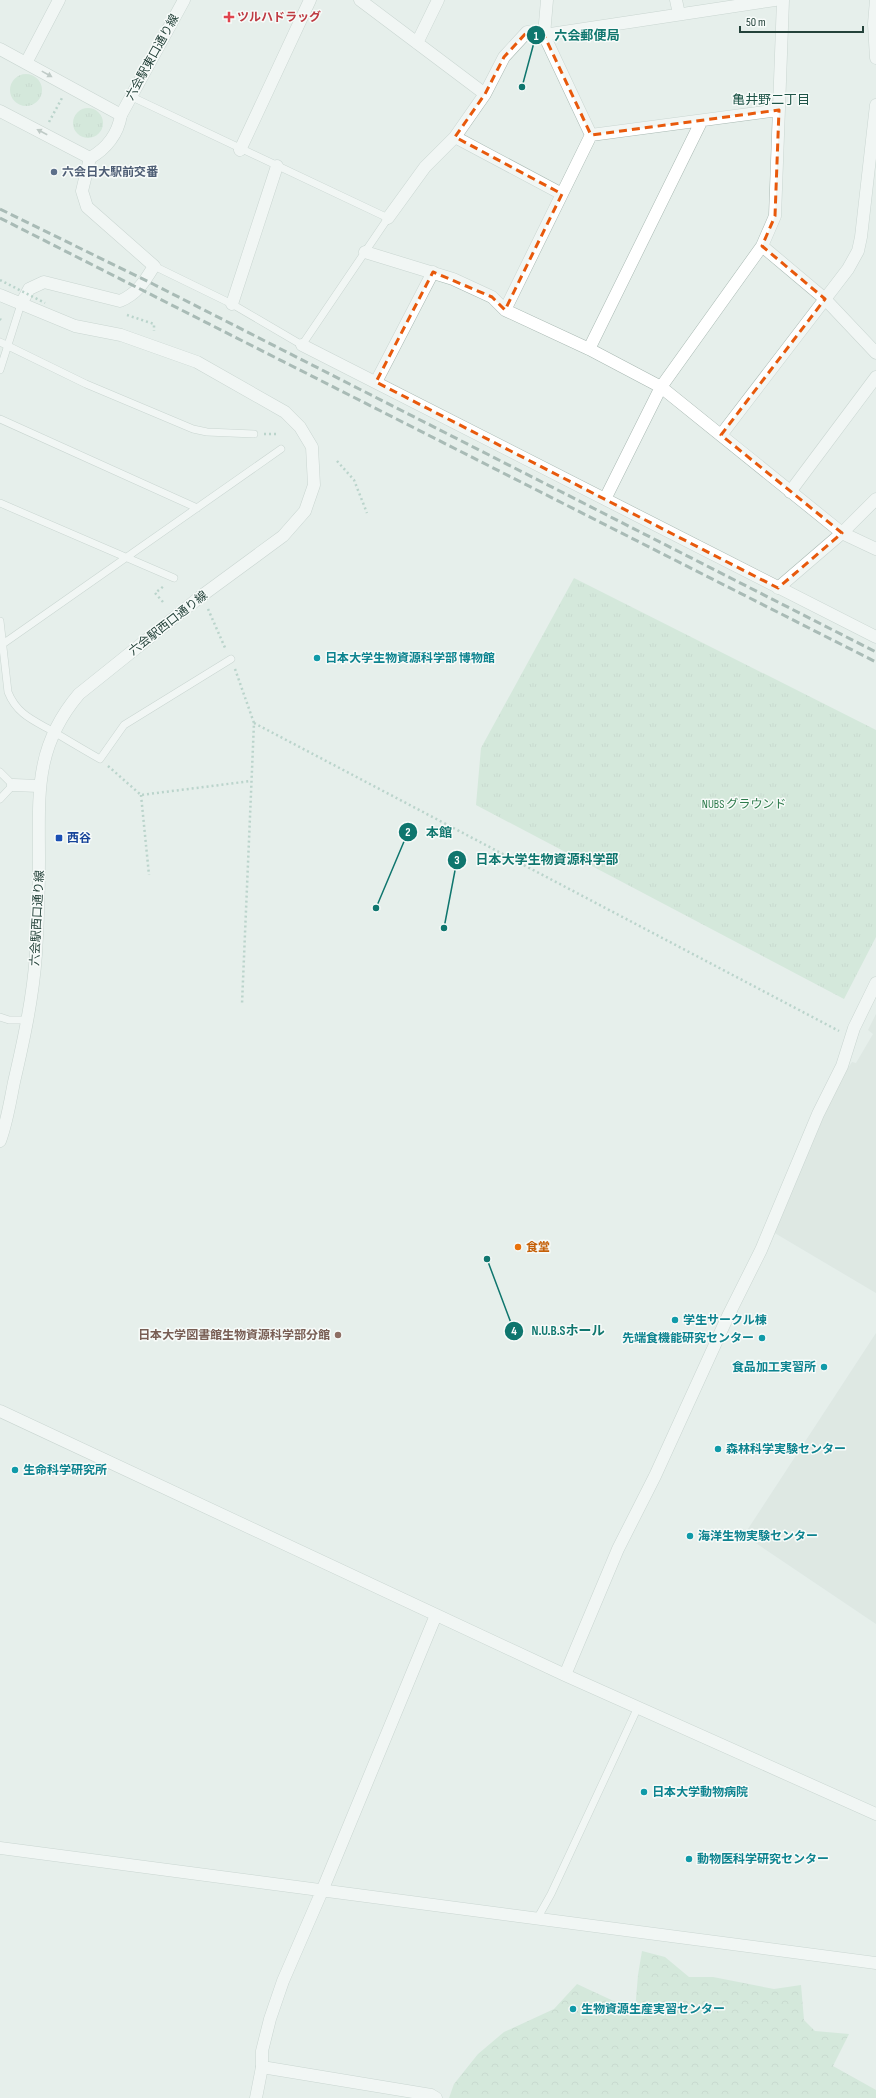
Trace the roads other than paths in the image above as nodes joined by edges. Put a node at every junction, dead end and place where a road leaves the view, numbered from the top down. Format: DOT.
graph roads {
  1 [pos="59,0"];
  2 [pos="184,0"];
  3 [pos="310,0"];
  4 [pos="360,0"];
  5 [pos="438,0"];
  6 [pos="547,0"];
  7 [pos="676,0"];
  8 [pos="775,0"];
  9 [pos="783,0"];
  10 [pos="876,0"];
  11 [pos="679,14"];
  12 [pos="544,35"];
  13 [pos="417,44"];
  14 [pos="0,49"];
  15 [pos="876,58"];
  16 [pos="26,63"];
  17 [pos="485,94"];
  18 [pos="130,96"];
  19 [pos="876,105"];
  20 [pos="779,110"];
  21 [pos="0,111"];
  22 [pos="121,115"];
  23 [pos="701,122"];
  24 [pos="592,135"];
  25 [pos="455,137"];
  26 [pos="240,150"];
  27 [pos="90,158"];
  28 [pos="277,166"];
  29 [pos="562,194"];
  30 [pos="871,203"];
  31 [pos="388,218"];
  32 [pos="762,246"];
  33 [pos="365,252"];
  34 [pos="154,266"];
  35 [pos="433,272"];
  36 [pos="0,295"];
  37 [pos="825,299"];
  38 [pos="21,304"];
  39 [pos="232,304"];
  40 [pos="505,310"];
  41 [pos="3,344"];
  42 [pos="302,345"];
  43 [pos="589,350"];
  44 [pos="876,353"];
  45 [pos="0,370"];
  46 [pos="876,377"];
  47 [pos="376,382"];
  48 [pos="661,387"];
  49 [pos="0,419"];
  50 [pos="254,434"];
  51 [pos="721,435"];
  52 [pos="281,449"];
  53 [pos="790,492"];
  54 [pos="876,499"];
  55 [pos="605,500"];
  56 [pos="0,503"];
  57 [pos="197,508"];
  58 [pos="842,533"];
  59 [pos="876,549"];
  60 [pos="127,557"];
  61 [pos="174,578"];
  62 [pos="778,588"];
  63 [pos="0,621"];
  64 [pos="876,637"];
  65 [pos="2,648"];
  66 [pos="231,659"];
  67 [pos="53,731"];
  68 [pos="0,772"];
  69 [pos="14,784"];
  70 [pos="39,786"];
  71 [pos="0,799"];
  72 [pos="876,983"];
  73 [pos="0,1017"];
  74 [pos="28,1020"];
  75 [pos="0,1141"];
  76 [pos="0,1411"];
  77 [pos="436,1614"];
  78 [pos="564,1675"];
  79 [pos="638,1707"];
  80 [pos="876,1814"];
  81 [pos="0,1848"];
  82 [pos="322,1891"];
  83 [pos="537,1919"];
  84 [pos="876,1963"];
  85 [pos="262,2067"];
  86 [pos="256,2098"];
  87 [pos="436,2098"];
  1 -- 16 [label="street"];
  2 -- 18 [label="street, 六会駅東口通り線"];
  3 -- 26 [label="street"];
  4 -- 13 [label="street"];
  5 -- 13 [label="street"];
  6 -- 12 [label="street"];
  7 -- 11 [label="street"];
  8 -- 11 [label="street"];
  9 -- 20 [label="street"];
  10 -- 15 [label="street"];
  11 -- 12 [label="street"];
  12 -- 17 [label="street"];
  12 -- 24 [label="street"];
  13 -- 17 [label="street"];
  14 -- 16 [label="street"];
  16 -- 22 [label="street, one-way"];
  17 -- 25 [label="street"];
  18 -- 22 [label="street, 六会駅東口通り線"];
  18 -- 26 [label="lane"];
  19 -- 30 [label="street"];
  20 -- 23 [label="street"];
  20 -- 32 [label="street"];
  27 -- 21 [label="street, one-way"];
  22 -- 27 [label="street, 六会駅東口通り線"];
  23 -- 24 [label="street"];
  23 -- 43 [label="street"];
  24 -- 29 [label="street"];
  25 -- 29 [label="street"];
  25 -- 31 [label="street"];
  26 -- 28 [label="lane"];
  27 -- 34 [label="street"];
  28 -- 31 [label="lane"];
  28 -- 39 [label="street"];
  29 -- 40 [label="street"];
  30 -- 37 [label="street"];
  31 -- 33 [label="lane"];
  32 -- 37 [label="street"];
  32 -- 48 [label="street"];
  33 -- 35 [label="street"];
  33 -- 42 [label="lane"];
  34 -- 38 [label="street"];
  34 -- 39 [label="lane"];
  35 -- 40 [label="street"];
  35 -- 47 [label="street"];
  36 -- 38 [label="street, 六会駅西口通り線"];
  37 -- 44 [label="street"];
  37 -- 51 [label="street"];
  38 -- 41 [label="lane"];
  38 -- 67 [label="street, 六会駅西口通り線"];
  39 -- 42 [label="lane"];
  40 -- 43 [label="street"];
  41 -- 45 [label="lane"];
  41 -- 50 [label="lane"];
  42 -- 47 [label="street"];
  43 -- 48 [label="street"];
  46 -- 53 [label="street"];
  47 -- 55 [label="street"];
  48 -- 51 [label="street"];
  48 -- 55 [label="street"];
  49 -- 57 [label="lane"];
  51 -- 53 [label="street"];
  52 -- 57 [label="lane"];
  53 -- 58 [label="street"];
  54 -- 58 [label="street"];
  55 -- 62 [label="street"];
  56 -- 60 [label="lane"];
  57 -- 60 [label="lane"];
  58 -- 59 [label="street"];
  58 -- 62 [label="street"];
  60 -- 61 [label="lane"];
  60 -- 65 [label="lane"];
  62 -- 64 [label="street"];
  63 -- 65 [label="lane"];
  65 -- 67 [label="lane"];
  66 -- 67 [label="lane"];
  67 -- 70 [label="street, 六会駅西口通り線"];
  68 -- 69 [label="lane"];
  69 -- 70 [label="street"];
  69 -- 71 [label="lane"];
  70 -- 74 [label="street, 六会駅西口通り線"];
  72 -- 78 [label="street"];
  73 -- 74 [label="lane"];
  74 -- 75 [label="street, 六会駅西口通り線"];
  76 -- 77 [label="street"];
  77 -- 78 [label="street"];
  77 -- 82 [label="street"];
  78 -- 79 [label="street"];
  79 -- 80 [label="street"];
  79 -- 83 [label="lane"];
  81 -- 82 [label="street"];
  82 -- 83 [label="street"];
  82 -- 85 [label="street"];
  83 -- 84 [label="street"];
  85 -- 86 [label="street"];
  85 -- 87 [label="street"];
}
